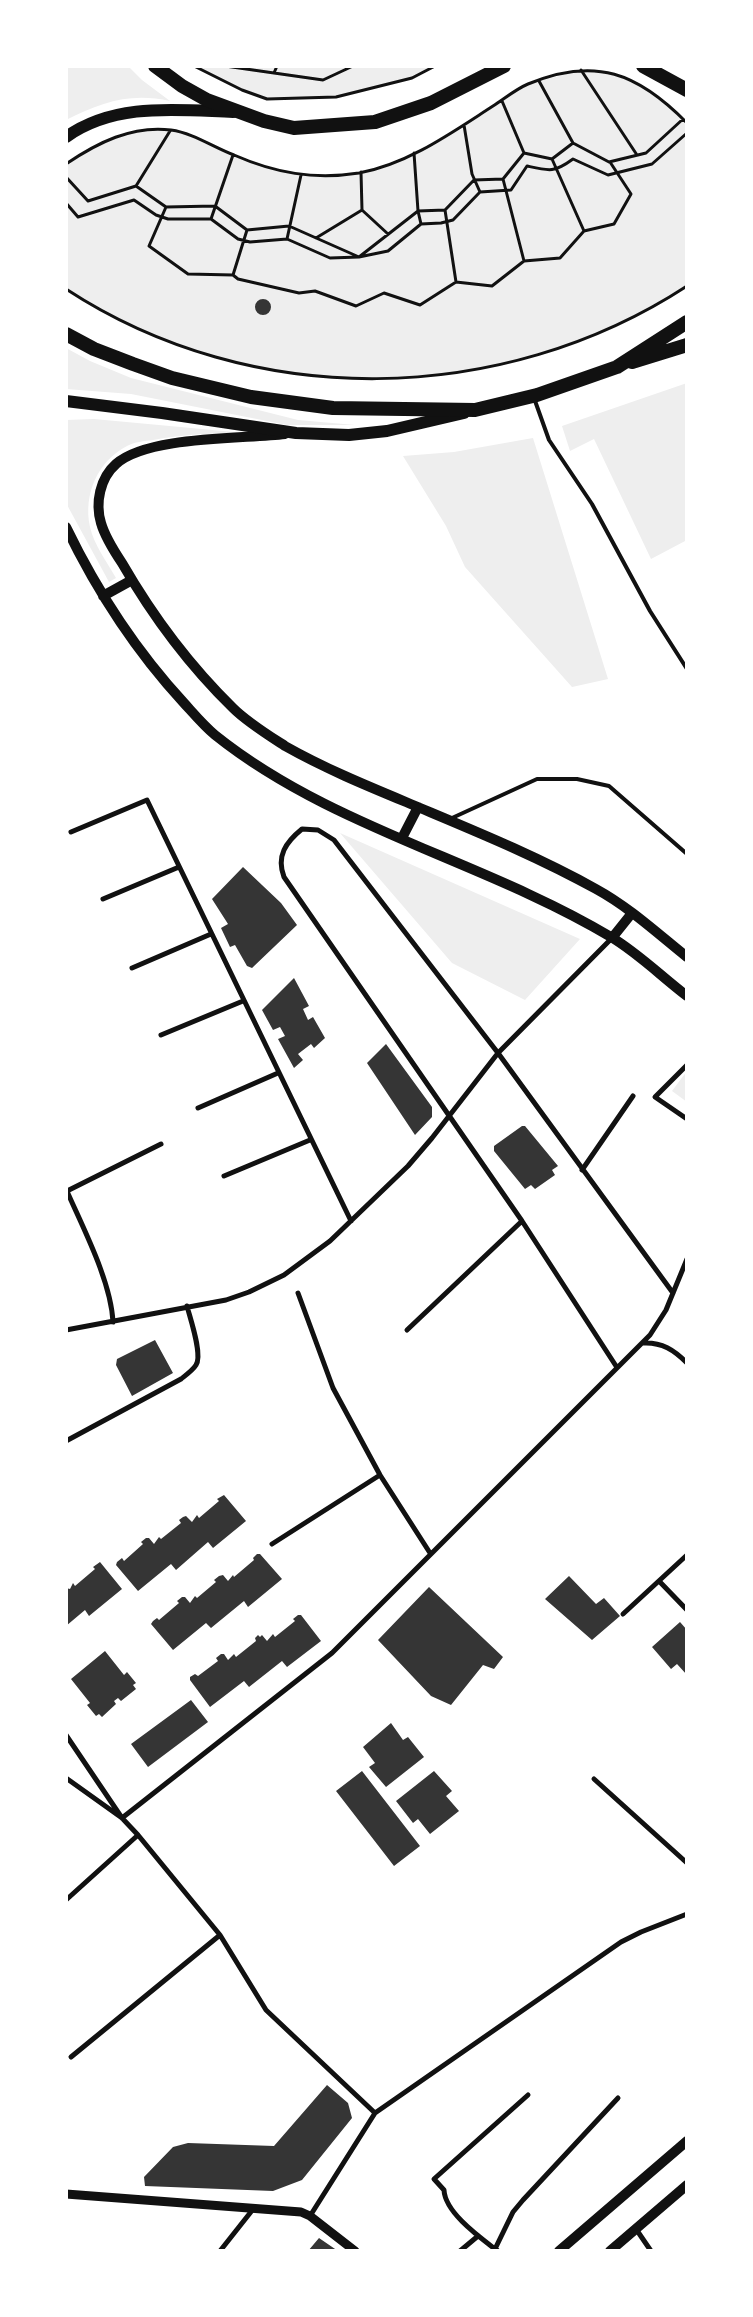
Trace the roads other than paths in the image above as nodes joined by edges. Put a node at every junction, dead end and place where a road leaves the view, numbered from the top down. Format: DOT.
graph roads {
  1 [pos="155,66"];
  2 [pos="504,66"];
  3 [pos="643,66"];
  4 [pos="687,90"];
  5 [pos="234,112"];
  6 [pos="66,137"];
  7 [pos="687,322"];
  8 [pos="66,334"];
  9 [pos="687,344"];
  10 [pos="617,367"];
  11 [pos="533,396"];
  12 [pos="66,401"];
  13 [pos="475,410"];
  14 [pos="296,433"];
  15 [pos="66,527"];
  16 [pos="132,580"];
  17 [pos="103,596"];
  18 [pos="687,669"];
  19 [pos="418,807"];
  20 [pos="448,820"];
  21 [pos="71,832"];
  22 [pos="402,838"];
  23 [pos="687,854"];
  24 [pos="179,867"];
  25 [pos="103,899"];
  26 [pos="632,913"];
  27 [pos="211,934"];
  28 [pos="612,938"];
  29 [pos="687,957"];
  30 [pos="132,968"];
  31 [pos="687,996"];
  32 [pos="243,1000"];
  33 [pos="161,1035"];
  34 [pos="498,1053"];
  35 [pos="687,1065"];
  36 [pos="278,1073"];
  37 [pos="633,1096"];
  38 [pos="198,1108"];
  39 [pos="449,1117"];
  40 [pos="687,1119"];
  41 [pos="310,1140"];
  42 [pos="161,1144"];
  43 [pos="582,1170"];
  44 [pos="224,1176"];
  45 [pos="67,1190"];
  46 [pos="351,1221"];
  47 [pos="522,1222"];
  48 [pos="687,1259"];
  49 [pos="298,1293"];
  50 [pos="673,1293"];
  51 [pos="187,1306"];
  52 [pos="113,1322"];
  53 [pos="66,1330"];
  54 [pos="407,1330"];
  55 [pos="642,1343"];
  56 [pos="687,1363"];
  57 [pos="616,1366"];
  58 [pos="66,1441"];
  59 [pos="380,1475"];
  60 [pos="272,1544"];
  61 [pos="430,1553"];
  62 [pos="687,1555"];
  63 [pos="659,1581"];
  64 [pos="687,1610"];
  65 [pos="623,1614"];
  66 [pos="66,1735"];
  67 [pos="66,1778"];
  68 [pos="594,1779"];
  69 [pos="122,1818"];
  70 [pos="138,1835"];
  71 [pos="687,1863"];
  72 [pos="66,1900"];
  73 [pos="687,1914"];
  74 [pos="220,1935"];
  75 [pos="71,2057"];
  76 [pos="528,2095"];
  77 [pos="618,2098"];
  78 [pos="375,2114"];
  79 [pos="687,2141"];
  80 [pos="687,2185"];
  81 [pos="66,2194"];
  82 [pos="255,2208"];
  83 [pos="310,2216"];
  84 [pos="636,2229"];
  85 [pos="478,2236"];
  86 [pos="496,2250"];
  87 [pos="220,2251"];
  88 [pos="355,2251"];
  89 [pos="460,2251"];
  90 [pos="559,2251"];
  91 [pos="610,2251"];
  92 [pos="651,2251"];
  1 -- 5 [label="highway"];
  2 -- 5 [label="highway"];
  3 -- 4 [label="highway"];
  5 -- 6 [label="main road"];
  7 -- 10 [label="highway"];
  8 -- 13 [label="highway"];
  9 -- 10 [label="highway"];
  10 -- 11 [label="highway"];
  11 -- 13 [label="highway"];
  11 -- 18 [label="lane"];
  12 -- 14 [label="main road"];
  13 -- 14 [label="main road"];
  14 -- 16 [label="main road"];
  15 -- 17 [label="main road"];
  16 -- 17 [label="main road"];
  16 -- 19 [label="main road"];
  17 -- 22 [label="main road"];
  19 -- 20 [label="main road"];
  19 -- 22 [label="main road"];
  20 -- 23 [label="lane"];
  20 -- 26 [label="main road"];
  21 -- 24 [label="street"];
  22 -- 28 [label="main road"];
  24 -- 25 [label="street"];
  24 -- 27 [label="street"];
  26 -- 28 [label="main road"];
  26 -- 29 [label="main road"];
  27 -- 30 [label="street"];
  27 -- 32 [label="street"];
  28 -- 31 [label="main road"];
  28 -- 34 [label="street"];
  32 -- 33 [label="street"];
  32 -- 36 [label="street"];
  34 -- 39 [label="street"];
  34 -- 39 [label="street"];
  34 -- 43 [label="street"];
  35 -- 40 [label="street"];
  36 -- 38 [label="street"];
  36 -- 41 [label="street"];
  37 -- 43 [label="street"];
  39 -- 46 [label="street"];
  39 -- 47 [label="street"];
  41 -- 44 [label="street"];
  41 -- 46 [label="street"];
  42 -- 45 [label="street"];
  43 -- 50 [label="street"];
  45 -- 52 [label="street"];
  46 -- 51 [label="street"];
  47 -- 54 [label="street"];
  47 -- 57 [label="street"];
  48 -- 50 [label="street"];
  49 -- 59 [label="street"];
  50 -- 55 [label="street"];
  51 -- 52 [label="street"];
  51 -- 58 [label="street"];
  52 -- 53 [label="street"];
  55 -- 56 [label="street"];
  55 -- 57 [label="street"];
  57 -- 61 [label="street"];
  59 -- 60 [label="street"];
  59 -- 61 [label="street"];
  61 -- 69 [label="street"];
  62 -- 63 [label="street"];
  63 -- 64 [label="street"];
  63 -- 65 [label="street"];
  66 -- 69 [label="street"];
  67 -- 69 [label="street"];
  68 -- 71 [label="street"];
  69 -- 70 [label="street"];
  70 -- 72 [label="street"];
  70 -- 74 [label="street"];
  73 -- 78 [label="street"];
  74 -- 75 [label="street"];
  74 -- 78 [label="street"];
  76 -- 85 [label="street"];
  77 -- 86 [label="street"];
  78 -- 83 [label="street"];
  79 -- 90 [label="main road"];
  80 -- 84 [label="main road"];
  81 -- 82 [label="street"];
  82 -- 83 [label="street"];
  82 -- 87 [label="street"];
  83 -- 88 [label="street"];
  84 -- 91 [label="main road"];
  84 -- 92 [label="street"];
  85 -- 86 [label="street"];
  85 -- 89 [label="street"];
}
